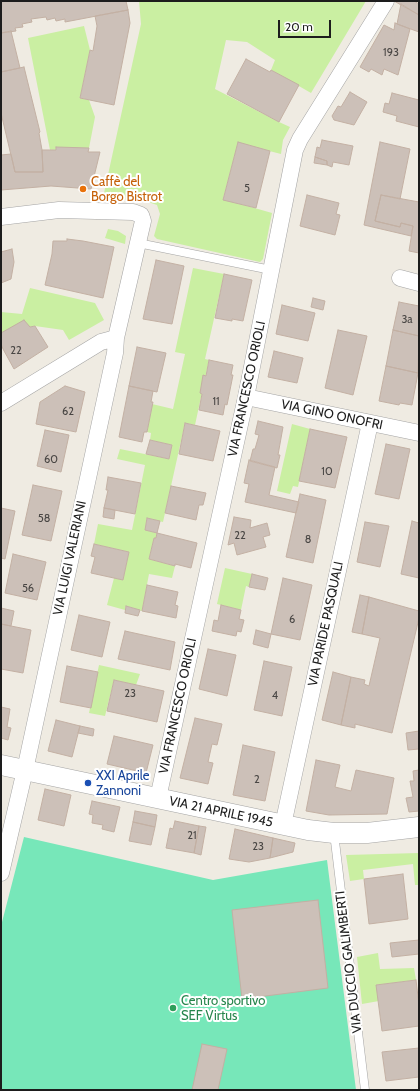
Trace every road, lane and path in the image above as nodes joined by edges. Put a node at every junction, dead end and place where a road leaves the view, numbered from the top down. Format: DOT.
graph roads {
  1 [pos="386,1"];
  2 [pos="1,217"];
  3 [pos="138,243"];
  4 [pos="271,270"];
  5 [pos="400,278"];
  6 [pos="419,283"];
  7 [pos="116,338"];
  8 [pos="246,398"];
  9 [pos="1,403"];
  10 [pos="370,423"];
  11 [pos="419,433"];
  12 [pos="1,765"];
  13 [pos="25,770"];
  14 [pos="158,798"];
  15 [pos="283,825"];
  16 [pos="419,827"];
  17 [pos="334,833"];
  18 [pos="1,873"];
  19 [pos="365,1090"];
  1 -- 4 [label="street, VIA FRANCESCO ORIOLI"];
  2 -- 3 [label="street, VIA LUIGI VALERIANI"];
  3 -- 4 [label="lane"];
  3 -- 7 [label="street, VIA LUIGI VALERIANI"];
  4 -- 8 [label="street, VIA FRANCESCO ORIOLI"];
  5 -- 6 [label="street"];
  7 -- 9 [label="street"];
  7 -- 13 [label="street, VIA LUIGI VALERIANI"];
  8 -- 10 [label="street, VIA GINO ONOFRI"];
  8 -- 14 [label="street, VIA FRANCESCO ORIOLI"];
  10 -- 11 [label="street, VIA GINO ONOFRI"];
  10 -- 15 [label="street, VIA PARIDE PASQUALI"];
  12 -- 13 [label="street, VIA 21 APRILE 1945"];
  13 -- 14 [label="street, VIA 21 APRILE 1945"];
  13 -- 18 [label="street, VIA LUIGI VALERIANI"];
  14 -- 15 [label="street, VIA 21 APRILE 1945"];
  15 -- 17 [label="street, VIA 21 APRILE 1945"];
  16 -- 17 [label="street, VIA 21 APRILE 1945"];
  17 -- 19 [label="lane, VIA DUCCIO GALIMBERTI"];
}
